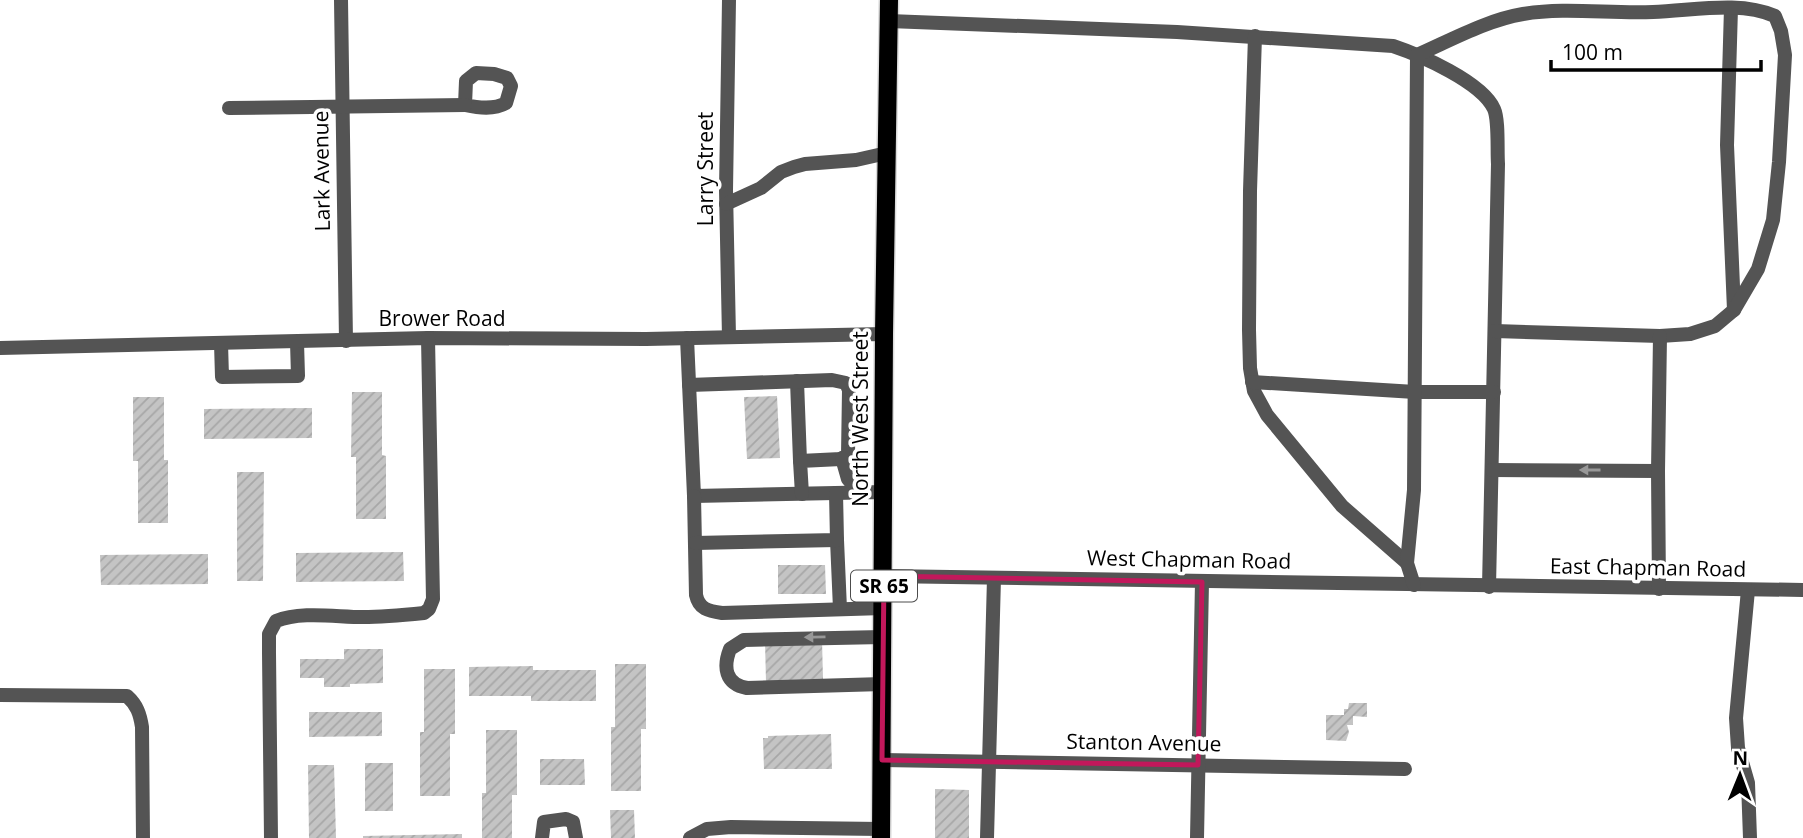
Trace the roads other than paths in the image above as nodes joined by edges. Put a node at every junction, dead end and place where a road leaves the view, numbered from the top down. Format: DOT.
graph roads {
  1 [pos="341,0"];
  2 [pos="729,0"];
  3 [pos="890,0"];
  4 [pos="1731,8"];
  5 [pos="889,21"];
  6 [pos="1255,36"];
  7 [pos="1418,55"];
  8 [pos="466,106"];
  9 [pos="342,107"];
  10 [pos="229,108"];
  11 [pos="887,153"];
  12 [pos="726,204"];
  13 [pos="1734,310"];
  14 [pos="1495,331"];
  15 [pos="884,334"];
  16 [pos="1660,336"];
  17 [pos="729,337"];
  18 [pos="428,338"];
  19 [pos="687,338"];
  20 [pos="346,341"];
  21 [pos="297,342"];
  22 [pos="221,343"];
  23 [pos="0,348"];
  24 [pos="797,382"];
  25 [pos="1252,382"];
  26 [pos="689,385"];
  27 [pos="1415,392"];
  28 [pos="1494,393"];
  29 [pos="842,458"];
  30 [pos="800,461"];
  31 [pos="1492,470"];
  32 [pos="1658,471"];
  33 [pos="859,492"];
  34 [pos="884,492"];
  35 [pos="836,493"];
  36 [pos="802,494"];
  37 [pos="694,496"];
  38 [pos="837,540"];
  39 [pos="695,542"];
  40 [pos="1407,563"];
  41 [pos="884,576"];
  42 [pos="994,578"];
  43 [pos="1202,582"];
  44 [pos="1415,585"];
  45 [pos="1491,587"];
  46 [pos="1659,589"];
  47 [pos="1748,590"];
  48 [pos="1803,590"];
  49 [pos="883,608"];
  50 [pos="839,609"];
  51 [pos="883,637"];
  52 [pos="883,684"];
  53 [pos="0,695"];
  54 [pos="882,760"];
  55 [pos="990,762"];
  56 [pos="1198,765"];
  57 [pos="1405,768"];
  58 [pos="823,828"];
  59 [pos="881,834"];
  60 [pos="143,838"];
  61 [pos="271,838"];
  62 [pos="542,838"];
  63 [pos="576,838"];
  64 [pos="690,838"];
  65 [pos="843,838"];
  66 [pos="988,838"];
  67 [pos="1198,838"];
  68 [pos="1750,838"];
  1 -- 9 [label="street, Lark Avenue"];
  2 -- 12 [label="street, Larry Street"];
  3 -- 5 [label="main road, North West Street / SR 65"];
  4 -- 7 [label="street"];
  4 -- 13 [label="street"];
  4 -- 13 [label="street"];
  5 -- 6 [label="street"];
  5 -- 11 [label="main road, North West Street / SR 65"];
  6 -- 7 [label="street"];
  6 -- 25 [label="street"];
  7 -- 14 [label="street"];
  7 -- 27 [label="street"];
  8 -- 9 [label="street"];
  9 -- 10 [label="street"];
  9 -- 20 [label="street, Lark Avenue"];
  11 -- 12 [label="street"];
  11 -- 15 [label="main road, North West Street / SR 65"];
  12 -- 17 [label="street, Larry Street"];
  13 -- 16 [label="street"];
  14 -- 16 [label="street"];
  14 -- 28 [label="street"];
  15 -- 17 [label="street, Brower Road"];
  15 -- 34 [label="main road, North West Street / SR 65"];
  16 -- 32 [label="street"];
  17 -- 19 [label="street, Brower Road"];
  18 -- 19 [label="street, Brower Road"];
  18 -- 20 [label="street, Brower Road"];
  18 -- 61 [label="street"];
  19 -- 26 [label="street"];
  20 -- 21 [label="street, Brower Road"];
  21 -- 22 [label="street, Brower Road"];
  21 -- 22 [label="street"];
  22 -- 23 [label="street, Brower Road"];
  24 -- 26 [label="street"];
  24 -- 29 [label="street"];
  24 -- 30 [label="street"];
  25 -- 27 [label="street"];
  25 -- 40 [label="street"];
  26 -- 37 [label="street"];
  27 -- 28 [label="street"];
  27 -- 40 [label="street"];
  28 -- 31 [label="street"];
  29 -- 30 [label="street"];
  29 -- 33 [label="street"];
  30 -- 36 [label="street"];
  32 -- 31 [label="street, one-way"];
  31 -- 45 [label="street"];
  32 -- 46 [label="street"];
  33 -- 34 [label="street"];
  33 -- 35 [label="street"];
  34 -- 41 [label="main road, North West Street / SR 65"];
  35 -- 36 [label="street"];
  35 -- 38 [label="street"];
  36 -- 37 [label="street"];
  37 -- 39 [label="street"];
  38 -- 39 [label="street"];
  38 -- 50 [label="street"];
  39 -- 50 [label="street"];
  40 -- 44 [label="street"];
  41 -- 42 [label="street, West Chapman Road"];
  41 -- 49 [label="main road, North West Street / SR 65"];
  42 -- 43 [label="street, West Chapman Road"];
  42 -- 55 [label="street"];
  43 -- 44 [label="street, West Chapman Road"];
  43 -- 56 [label="street"];
  44 -- 45 [label="street, West Chapman Road"];
  45 -- 46 [label="street, East Chapman Road"];
  46 -- 47 [label="street, East Chapman Road"];
  47 -- 48 [label="street, East Chapman Road"];
  47 -- 68 [label="street"];
  49 -- 50 [label="street"];
  49 -- 51 [label="main road, North West Street / SR 65"];
  51 -- 52 [label="main road, North West Street / SR 65"];
  51 -- 52 [label="street, one-way"];
  52 -- 54 [label="main road, North West Street / SR 65"];
  53 -- 60 [label="street"];
  54 -- 55 [label="street, Stanton Avenue"];
  54 -- 59 [label="main road, North West Street / SR 65"];
  55 -- 56 [label="street, Stanton Avenue"];
  55 -- 66 [label="street"];
  56 -- 57 [label="street, Stanton Avenue"];
  56 -- 67 [label="street"];
  58 -- 59 [label="street"];
  58 -- 64 [label="street"];
  58 -- 65 [label="street"];
  62 -- 63 [label="street"];
}
